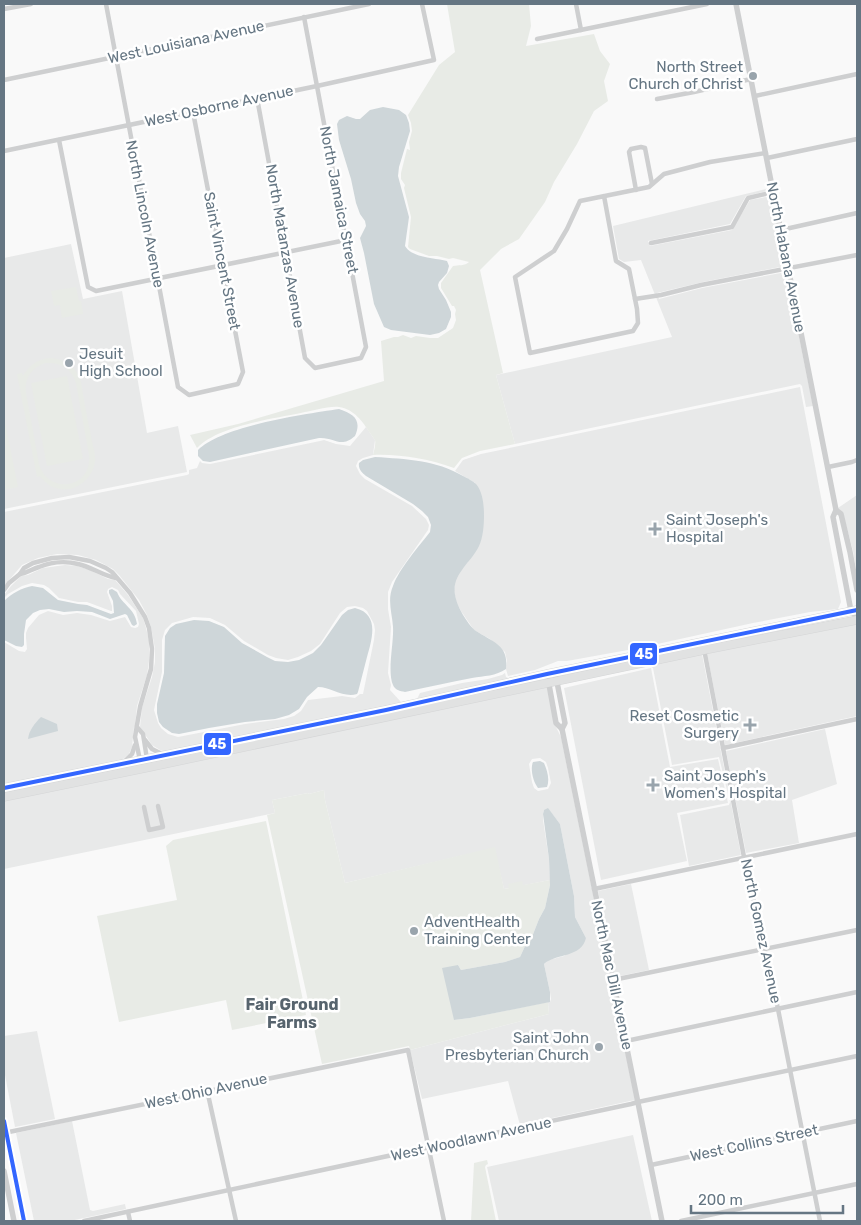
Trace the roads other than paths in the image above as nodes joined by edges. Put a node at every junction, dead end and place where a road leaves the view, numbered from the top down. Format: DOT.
graph roads {
  1 [pos="31,4"];
  2 [pos="106,4"];
  3 [pos="369,4"];
  4 [pos="422,4"];
  5 [pos="576,4"];
  6 [pos="707,4"];
  7 [pos="736,4"];
  8 [pos="4,10"];
  9 [pos="304,17"];
  10 [pos="581,30"];
  11 [pos="537,39"];
  12 [pos="115,56"];
  13 [pos="857,74"];
  14 [pos="751,79"];
  15 [pos="4,80"];
  16 [pos="317,86"];
  17 [pos="755,96"];
  18 [pos="257,98"];
  19 [pos="657,99"];
  20 [pos="194,112"];
  21 [pos="128,125"];
  22 [pos="857,139"];
  23 [pos="59,140"];
  24 [pos="4,151"];
  25 [pos="766,155"];
  26 [pos="652,184"];
  27 [pos="636,190"];
  28 [pos="774,192"];
  29 [pos="604,196"];
  30 [pos="857,213"];
  31 [pos="781,230"];
  32 [pos="346,240"];
  33 [pos="652,243"];
  34 [pos="286,252"];
  35 [pos="857,255"];
  36 [pos="222,265"];
  37 [pos="788,268"];
  38 [pos="157,278"];
  39 [pos="635,299"];
  40 [pos="337,363"];
  41 [pos="212,389"];
  42 [pos="857,460"];
  43 [pos="828,467"];
  44 [pos="836,510"];
  45 [pos="4,590"];
  46 [pos="857,590"];
  47 [pos="856,614"];
  48 [pos="702,642"];
  49 [pos="704,650"];
  50 [pos="552,678"];
  51 [pos="857,719"];
  52 [pos="137,727"];
  53 [pos="143,737"];
  54 [pos="136,739"];
  55 [pos="723,748"];
  56 [pos="166,755"];
  57 [pos="144,759"];
  58 [pos="123,764"];
  59 [pos="150,767"];
  60 [pos="136,770"];
  61 [pos="4,788"];
  62 [pos="4,797"];
  63 [pos="158,806"];
  64 [pos="144,807"];
  65 [pos="857,834"];
  66 [pos="744,857"];
  67 [pos="594,889"];
  68 [pos="857,930"];
  69 [pos="764,949"];
  70 [pos="613,980"];
  71 [pos="857,992"];
  72 [pos="778,1009"];
  73 [pos="626,1041"];
  74 [pos="857,1056"];
  75 [pos="790,1070"];
  76 [pos="207,1090"];
  77 [pos="638,1102"];
  78 [pos="4,1121"];
  79 [pos="857,1121"];
  80 [pos="5,1132"];
  81 [pos="803,1132"];
  82 [pos="429,1148"];
  83 [pos="651,1165"];
  84 [pos="4,1171"];
  85 [pos="857,1184"];
  86 [pos="229,1190"];
  87 [pos="815,1193"];
  88 [pos="128,1212"];
  89 [pos="14,1221"];
  90 [pos="24,1221"];
  91 [pos="84,1221"];
  92 [pos="130,1221"];
  93 [pos="236,1221"];
  94 [pos="444,1221"];
  95 [pos="662,1221"];
  96 [pos="681,1221"];
  97 [pos="820,1221"];
  1 -- 8 [label="street"];
  2 -- 12 [label="street, North Lincoln Avenue"];
  3 -- 9 [label="street, West Louisiana Avenue"];
  4 -- 16 [label="street, West Osborne Avenue"];
  5 -- 10 [label="street"];
  6 -- 10 [label="street"];
  7 -- 14 [label="street, North Habana Avenue"];
  9 -- 12 [label="street, West Louisiana Avenue"];
  9 -- 16 [label="street, North Jamaica Street"];
  10 -- 11 [label="street"];
  12 -- 15 [label="street, West Louisiana Avenue"];
  12 -- 21 [label="street, North Lincoln Avenue"];
  13 -- 17 [label="street"];
  14 -- 17 [label="street, North Habana Avenue"];
  14 -- 19 [label="street"];
  16 -- 18 [label="street, West Osborne Avenue"];
  16 -- 32 [label="street, North Jamaica Street"];
  17 -- 25 [label="street, North Habana Avenue"];
  18 -- 20 [label="street, West Osborne Avenue"];
  18 -- 34 [label="street, North Matanzas Avenue"];
  20 -- 21 [label="street, West Osborne Avenue"];
  20 -- 36 [label="street, Saint Vincent Street"];
  21 -- 23 [label="street, West Osborne Avenue"];
  21 -- 38 [label="street, North Lincoln Avenue"];
  22 -- 25 [label="street"];
  23 -- 24 [label="street, West Osborne Avenue"];
  23 -- 38 [label="street"];
  25 -- 26 [label="street"];
  25 -- 28 [label="street, North Habana Avenue"];
  26 -- 27 [label="street"];
  26 -- 27 [label="street"];
  27 -- 29 [label="street"];
  28 -- 31 [label="street, North Habana Avenue"];
  28 -- 33 [label="street"];
  29 -- 39 [label="street"];
  29 -- 39 [label="street"];
  30 -- 31 [label="street"];
  31 -- 37 [label="street, North Habana Avenue"];
  32 -- 34 [label="street"];
  32 -- 40 [label="street, North Jamaica Street"];
  34 -- 36 [label="street"];
  34 -- 40 [label="street, North Matanzas Avenue"];
  35 -- 37 [label="street"];
  36 -- 38 [label="street"];
  36 -- 41 [label="street, Saint Vincent Street"];
  37 -- 39 [label="street"];
  37 -- 43 [label="street, North Habana Avenue"];
  38 -- 41 [label="street, North Lincoln Avenue"];
  42 -- 43 [label="street"];
  43 -- 44 [label="street, North Habana Avenue"];
  44 -- 46 [label="street, North Habana Avenue"];
  44 -- 47 [label="street, North Habana Avenue"];
  45 -- 52 [label="street"];
  47 -- 48 [label="main road"];
  47 -- 49 [label="main road"];
  48 -- 49 [label="street, North Gomez Avenue"];
  48 -- 50 [label="main road"];
  49 -- 50 [label="main road"];
  49 -- 55 [label="street, North Gomez Avenue"];
  50 -- 56 [label="main road"];
  50 -- 59 [label="main road"];
  50 -- 67 [label="street, North Mac Dill Avenue"];
  51 -- 55 [label="street"];
  52 -- 53 [label="street"];
  52 -- 54 [label="street"];
  53 -- 56 [label="street"];
  53 -- 57 [label="street"];
  54 -- 57 [label="street"];
  54 -- 58 [label="street"];
  55 -- 66 [label="street, North Gomez Avenue"];
  56 -- 57 [label="main road"];
  57 -- 58 [label="main road"];
  57 -- 59 [label="street"];
  57 -- 60 [label="street"];
  58 -- 61 [label="main road"];
  59 -- 60 [label="main road"];
  60 -- 62 [label="main road"];
  63 -- 64 [label="street"];
  65 -- 66 [label="street"];
  66 -- 67 [label="street"];
  66 -- 69 [label="street, North Gomez Avenue"];
  67 -- 70 [label="street, North Mac Dill Avenue"];
  68 -- 69 [label="street"];
  69 -- 70 [label="street"];
  69 -- 72 [label="street, North Gomez Avenue"];
  70 -- 73 [label="street, North Mac Dill Avenue"];
  71 -- 72 [label="street"];
  72 -- 73 [label="street"];
  72 -- 75 [label="street, North Gomez Avenue"];
  73 -- 77 [label="street, North Mac Dill Avenue"];
  74 -- 75 [label="street, West Woodlawn Avenue"];
  75 -- 77 [label="street, West Woodlawn Avenue"];
  75 -- 81 [label="street, North Gomez Avenue"];
  76 -- 80 [label="street, West Ohio Avenue"];
  76 -- 82 [label="street, West Ohio Avenue"];
  76 -- 86 [label="street"];
  77 -- 82 [label="street, West Woodlawn Avenue"];
  77 -- 83 [label="street, North Mac Dill Avenue"];
  78 -- 80 [label="street"];
  79 -- 81 [label="street, West Collins Street"];
  80 -- 90 [label="street"];
  81 -- 83 [label="street, West Collins Street"];
  81 -- 87 [label="street, North Gomez Avenue"];
  82 -- 86 [label="street, West Woodlawn Avenue"];
  82 -- 94 [label="street"];
  83 -- 95 [label="street, North Mac Dill Avenue"];
  84 -- 89 [label="street"];
  85 -- 87 [label="street"];
  86 -- 88 [label="street, West Woodlawn Avenue"];
  86 -- 93 [label="street"];
  87 -- 96 [label="street"];
  87 -- 97 [label="street, North Gomez Avenue"];
  88 -- 91 [label="street, West Woodlawn Avenue"];
  88 -- 92 [label="street"];
}
